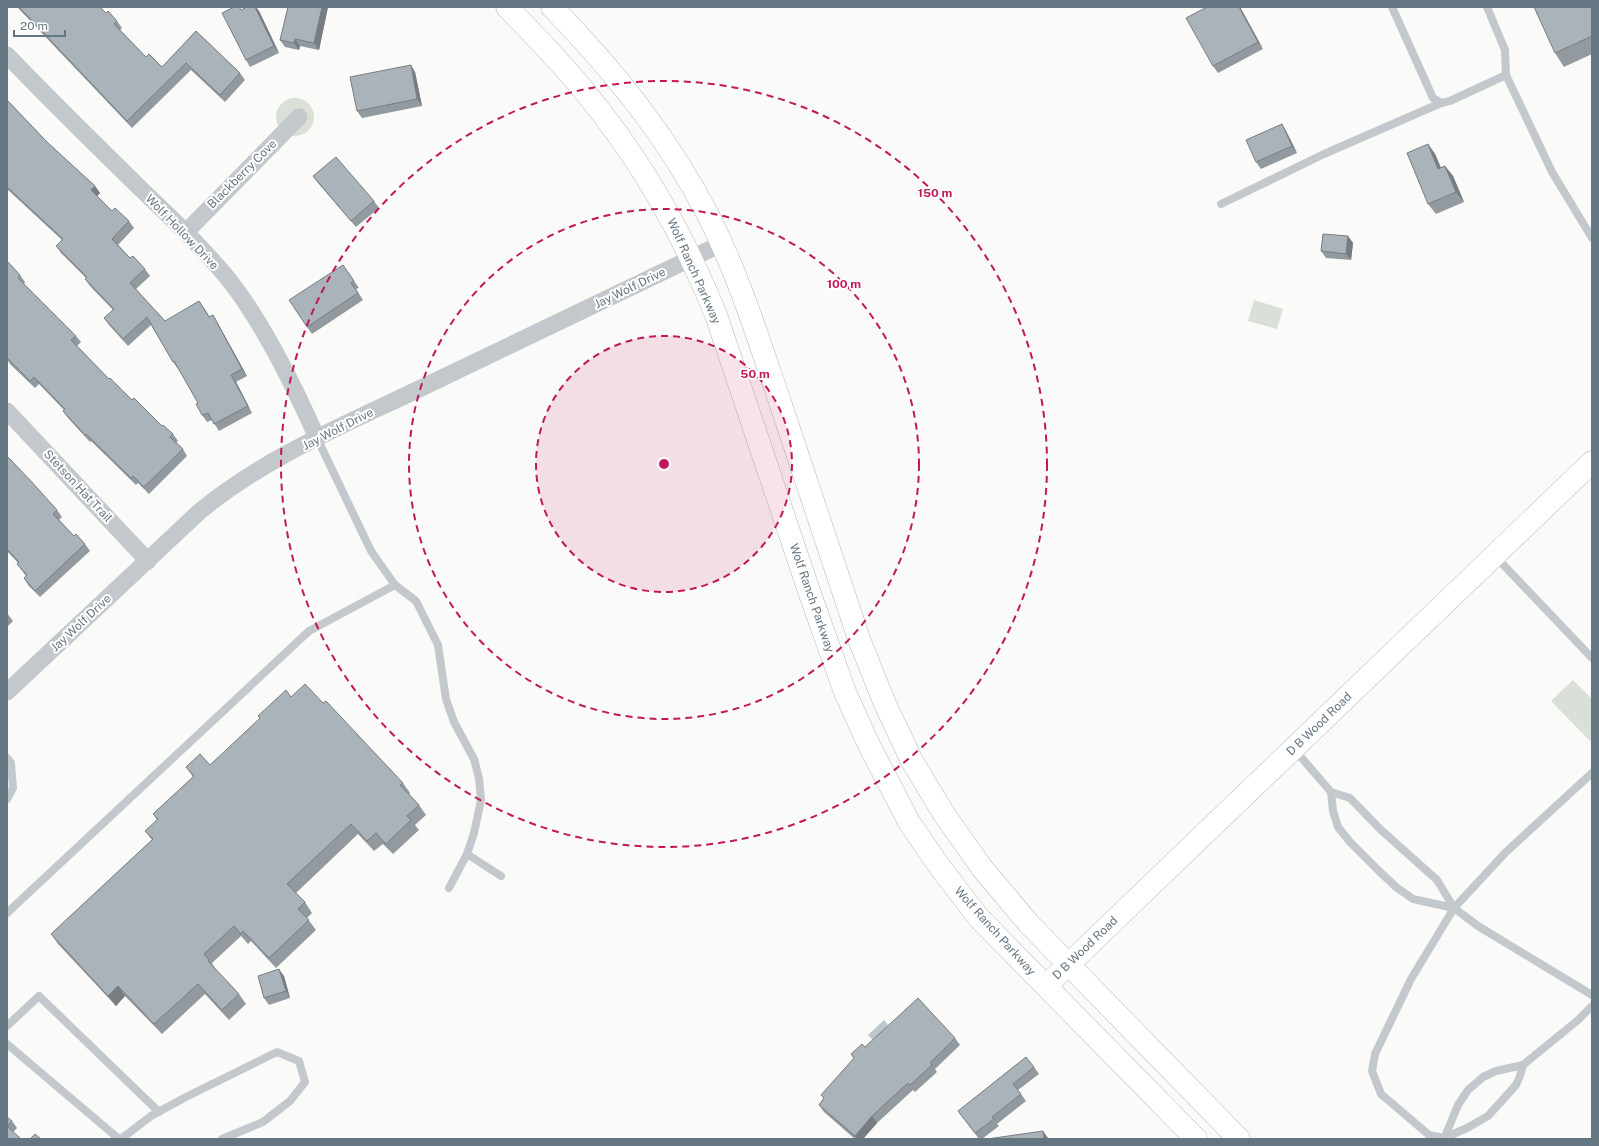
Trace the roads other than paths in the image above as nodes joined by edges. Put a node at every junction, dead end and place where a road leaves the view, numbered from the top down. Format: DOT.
graph roads {
  1 [pos="507,7"];
  2 [pos="552,7"];
  3 [pos="1392,7"];
  4 [pos="1486,7"];
  5 [pos="7,56"];
  6 [pos="1506,74"];
  7 [pos="1441,103"];
  8 [pos="299,117"];
  9 [pos="1221,204"];
  10 [pos="186,232"];
  11 [pos="1592,238"];
  12 [pos="721,244"];
  13 [pos="691,258"];
  14 [pos="7,411"];
  15 [pos="317,438"];
  16 [pos="1592,462"];
  17 [pos="1495,555"];
  18 [pos="148,561"];
  19 [pos="396,585"];
  20 [pos="1592,658"];
  21 [pos="7,692"];
  22 [pos="1294,748"];
  23 [pos="7,758"];
  24 [pos="1592,773"];
  25 [pos="1331,792"];
  26 [pos="7,799"];
  27 [pos="467,854"];
  28 [pos="501,876"];
  29 [pos="449,888"];
  30 [pos="1454,908"];
  31 [pos="7,913"];
  32 [pos="1068,964"];
  33 [pos="1046,986"];
  34 [pos="1592,995"];
  35 [pos="1592,1006"];
  36 [pos="7,1026"];
  37 [pos="7,1044"];
  38 [pos="1523,1065"];
  39 [pos="159,1112"];
  40 [pos="1444,1138"];
  41 [pos="120,1139"];
  42 [pos="222,1139"];
  43 [pos="1196,1139"];
  44 [pos="1239,1139"];
  1 -- 13 [label="street, Wolf Ranch Parkway"];
  2 -- 12 [label="street"];
  3 -- 7 [label="lane"];
  4 -- 6 [label="lane"];
  5 -- 10 [label="street, Wolf Hollow Drive"];
  6 -- 7 [label="lane"];
  6 -- 11 [label="lane"];
  7 -- 9 [label="lane"];
  8 -- 10 [label="street, Blackberry Cove"];
  10 -- 15 [label="street, Wolf Hollow Drive"];
  12 -- 13 [label="street, Jay Wolf Drive"];
  12 -- 32 [label="street"];
  13 -- 15 [label="street, Jay Wolf Drive"];
  13 -- 33 [label="street, Wolf Ranch Parkway"];
  14 -- 18 [label="street, Stetson Hat Trail"];
  15 -- 18 [label="street, Jay Wolf Drive"];
  15 -- 19 [label="lane"];
  16 -- 17 [label="street, D B Wood Road"];
  17 -- 20 [label="lane"];
  17 -- 22 [label="street, D B Wood Road"];
  18 -- 21 [label="street, Jay Wolf Drive"];
  19 -- 27 [label="lane"];
  19 -- 31 [label="lane"];
  22 -- 25 [label="lane"];
  22 -- 32 [label="street, D B Wood Road"];
  23 -- 26 [label="lane"];
  24 -- 30 [label="lane"];
  25 -- 30 [label="lane"];
  25 -- 30 [label="lane"];
  27 -- 28 [label="lane"];
  27 -- 29 [label="lane"];
  30 -- 34 [label="lane"];
  30 -- 40 [label="lane"];
  32 -- 33 [label="street, D B Wood Road"];
  32 -- 44 [label="street"];
  33 -- 43 [label="street, Wolf Ranch Parkway"];
  35 -- 38 [label="lane"];
  36 -- 39 [label="lane"];
  37 -- 41 [label="lane"];
  38 -- 40 [label="lane"];
  38 -- 40 [label="lane"];
  39 -- 41 [label="lane"];
  39 -- 42 [label="lane"];
}
